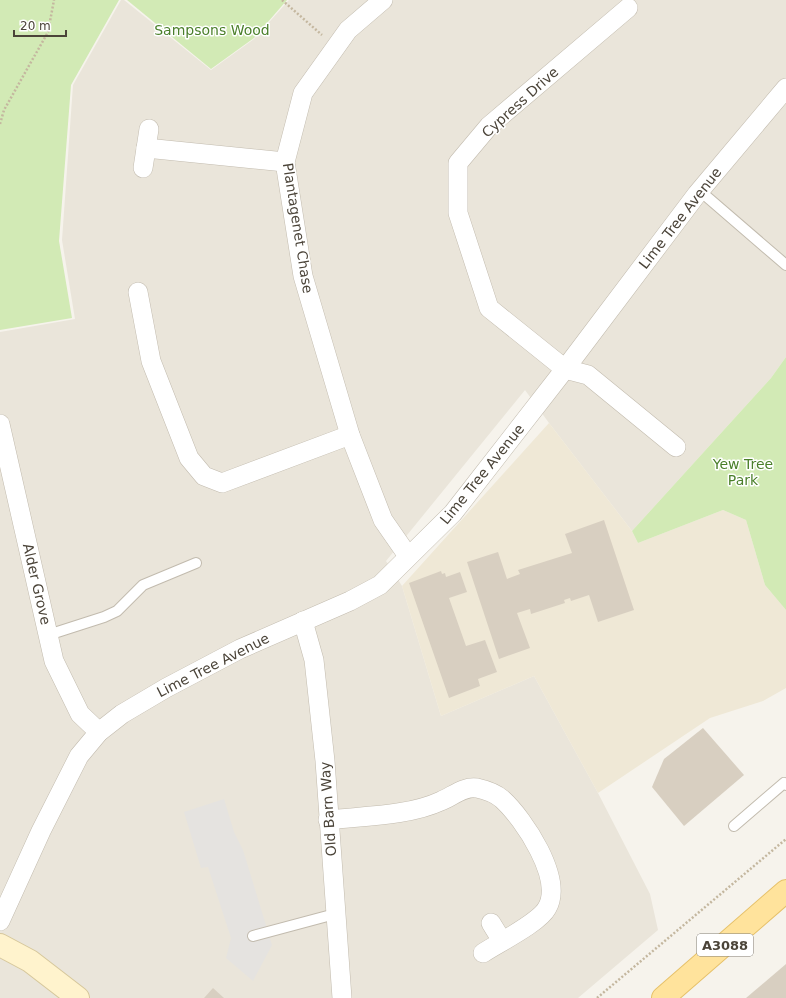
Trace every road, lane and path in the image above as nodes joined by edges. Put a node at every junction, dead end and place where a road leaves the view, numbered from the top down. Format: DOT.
graph roads {
  1 [pos="54,0"];
  2 [pos="282,0"];
  3 [pos="383,0"];
  4 [pos="628,8"];
  5 [pos="336,47"];
  6 [pos="786,88"];
  7 [pos="4,110"];
  8 [pos="0,113"];
  9 [pos="0,124"];
  10 [pos="149,129"];
  11 [pos="146,148"];
  12 [pos="284,162"];
  13 [pos="143,168"];
  14 [pos="699,190"];
  15 [pos="786,265"];
  16 [pos="138,292"];
  17 [pos="565,369"];
  18 [pos="0,424"];
  19 [pos="350,436"];
  20 [pos="676,448"];
  21 [pos="408,556"];
  22 [pos="196,563"];
  23 [pos="304,621"];
  24 [pos="48,635"];
  25 [pos="99,732"];
  26 [pos="786,785"];
  27 [pos="328,820"];
  28 [pos="734,826"];
  29 [pos="786,839"];
  30 [pos="786,891"];
  31 [pos="335,914"];
  32 [pos="0,921"];
  33 [pos="491,923"];
  34 [pos="253,936"];
  35 [pos="502,940"];
  36 [pos="0,945"];
  37 [pos="483,953"];
  38 [pos="78,998"];
  39 [pos="342,998"];
  40 [pos="597,998"];
  41 [pos="663,998"];
  1 -- 7 [label="path"];
  2 -- 5 [label="path"];
  3 -- 5 [label="street, Plantagenet Chase"];
  4 -- 17 [label="street, Cypress Drive"];
  5 -- 12 [label="street, Plantagenet Chase"];
  6 -- 14 [label="street, Lime Tree Avenue"];
  7 -- 8 [label="path"];
  7 -- 9 [label="path"];
  10 -- 11 [label="street"];
  11 -- 12 [label="street"];
  11 -- 13 [label="street"];
  12 -- 19 [label="street, Plantagenet Chase"];
  14 -- 15 [label="lane"];
  14 -- 17 [label="street, Lime Tree Avenue"];
  16 -- 19 [label="street"];
  17 -- 20 [label="street"];
  17 -- 21 [label="street, Lime Tree Avenue"];
  18 -- 24 [label="street, Alder Grove"];
  19 -- 21 [label="street, Plantagenet Chase"];
  21 -- 23 [label="street, Lime Tree Avenue"];
  22 -- 24 [label="lane"];
  23 -- 25 [label="street, Lime Tree Avenue"];
  23 -- 27 [label="street, Old Barn Way"];
  24 -- 25 [label="street, Alder Grove"];
  25 -- 32 [label="street, Lime Tree Avenue"];
  26 -- 28 [label="lane"];
  27 -- 31 [label="street, Old Barn Way"];
  27 -- 35 [label="street"];
  29 -- 40 [label="path"];
  30 -- 41 [label="main road, A3088"];
  31 -- 34 [label="lane"];
  31 -- 39 [label="street, Old Barn Way"];
  33 -- 35 [label="street"];
  35 -- 37 [label="street"];
  36 -- 38 [label="street"];
}
